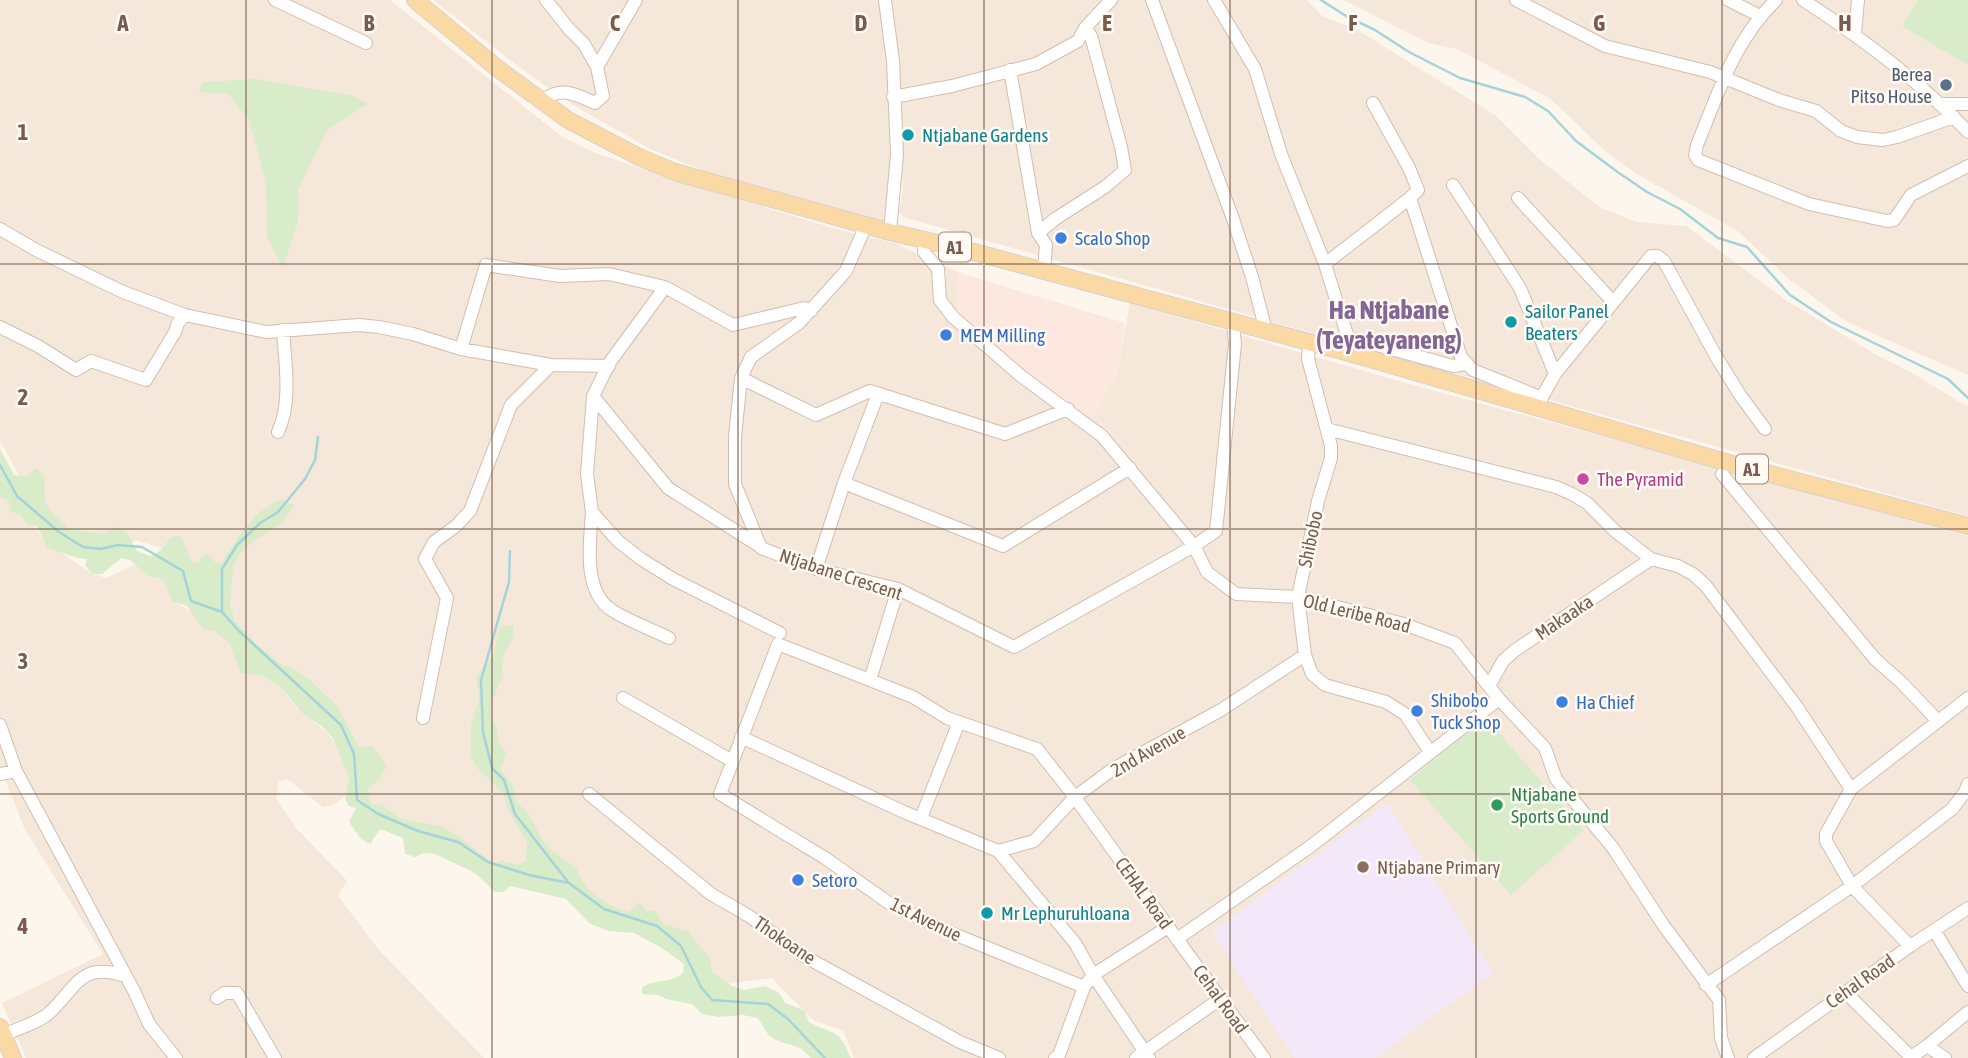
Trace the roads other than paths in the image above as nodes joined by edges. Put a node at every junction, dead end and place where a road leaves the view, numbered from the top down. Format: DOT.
graph roads {
  1 [pos="275,0"];
  2 [pos="415,0"];
  3 [pos="546,0"];
  4 [pos="636,0"];
  5 [pos="885,0"];
  6 [pos="1111,0"];
  7 [pos="1152,0"];
  8 [pos="1214,0"];
  9 [pos="1516,0"];
  10 [pos="1728,0"];
  11 [pos="1776,0"];
  12 [pos="1803,0"];
  13 [pos="1858,0"];
  14 [pos="1760,16"];
  15 [pos="1085,28"];
  16 [pos="1854,34"];
  17 [pos="366,44"];
  18 [pos="597,67"];
  19 [pos="1010,70"];
  20 [pos="1724,77"];
  21 [pos="893,97"];
  22 [pos="540,102"];
  23 [pos="1373,103"];
  24 [pos="1939,104"];
  25 [pos="1968,104"];
  26 [pos="1954,117"];
  27 [pos="1968,132"];
  28 [pos="1968,166"];
  29 [pos="1453,185"];
  30 [pos="1410,198"];
  31 [pos="1518,198"];
  32 [pos="866,225"];
  33 [pos="0,229"];
  34 [pos="890,232"];
  35 [pos="1038,233"];
  36 [pos="925,240"];
  37 [pos="1325,264"];
  38 [pos="1044,272"];
  39 [pos="665,286"];
  40 [pos="1613,302"];
  41 [pos="811,311"];
  42 [pos="185,315"];
  43 [pos="1233,323"];
  44 [pos="0,327"];
  45 [pos="284,330"];
  46 [pos="1266,331"];
  47 [pos="1348,337"];
  48 [pos="1309,343"];
  49 [pos="461,349"];
  50 [pos="1353,354"];
  51 [pos="1466,364"];
  52 [pos="551,365"];
  53 [pos="609,366"];
  54 [pos="1555,374"];
  55 [pos="741,377"];
  56 [pos="878,394"];
  57 [pos="593,397"];
  58 [pos="1540,402"];
  59 [pos="1068,409"];
  60 [pos="1327,429"];
  61 [pos="1766,429"];
  62 [pos="278,432"];
  63 [pos="1130,468"];
  64 [pos="1721,474"];
  65 [pos="844,483"];
  66 [pos="592,512"];
  67 [pos="1968,526"];
  68 [pos="1194,546"];
  69 [pos="761,548"];
  70 [pos="1651,559"];
  71 [pos="816,569"];
  72 [pos="898,589"];
  73 [pos="1298,597"];
  74 [pos="669,638"];
  75 [pos="779,638"];
  76 [pos="1305,655"];
  77 [pos="870,680"];
  78 [pos="1489,686"];
  79 [pos="623,698"];
  80 [pos="1968,698"];
  81 [pos="1499,699"];
  82 [pos="423,718"];
  83 [pos="1938,721"];
  84 [pos="959,722"];
  85 [pos="0,725"];
  86 [pos="741,737"];
  87 [pos="1430,752"];
  88 [pos="732,761"];
  89 [pos="16,771"];
  90 [pos="0,774"];
  91 [pos="1968,784"];
  92 [pos="1851,789"];
  93 [pos="589,793"];
  94 [pos="1075,797"];
  95 [pos="921,818"];
  96 [pos="998,850"];
  97 [pos="1852,887"];
  98 [pos="1968,908"];
  99 [pos="1168,927"];
  100 [pos="1934,930"];
  101 [pos="1177,939"];
  102 [pos="1910,946"];
  103 [pos="1093,975"];
  104 [pos="125,976"];
  105 [pos="1706,985"];
  106 [pos="1968,986"];
  107 [pos="1084,987"];
  108 [pos="1845,992"];
  109 [pos="216,998"];
  110 [pos="1220,999"];
  111 [pos="1968,1012"];
  112 [pos="2,1031"];
  113 [pos="1927,1046"];
  114 [pos="1144,1056"];
  115 [pos="1910,1057"];
  116 [pos="13,1058"];
  117 [pos="176,1058"];
  118 [pos="275,1058"];
  119 [pos="999,1058"];
  120 [pos="1055,1058"];
  121 [pos="1264,1058"];
  122 [pos="1728,1058"];
  123 [pos="1754,1058"];
  124 [pos="1945,1058"];
  1 -- 17 [label="street"];
  2 -- 22 [label="main road, A1"];
  3 -- 18 [label="street"];
  4 -- 18 [label="street"];
  5 -- 21 [label="street"];
  6 -- 15 [label="street"];
  7 -- 46 [label="street"];
  8 -- 37 [label="street"];
  9 -- 20 [label="street"];
  10 -- 14 [label="street"];
  11 -- 14 [label="street"];
  12 -- 16 [label="street"];
  13 -- 16 [label="street"];
  14 -- 20 [label="street"];
  15 -- 19 [label="street"];
  15 -- 35 [label="street"];
  16 -- 24 [label="street"];
  18 -- 22 [label="street"];
  19 -- 21 [label="street"];
  19 -- 35 [label="street"];
  20 -- 26 [label="street"];
  20 -- 28 [label="street"];
  21 -- 34 [label="street"];
  22 -- 32 [label="main road, A1"];
  23 -- 30 [label="street"];
  24 -- 25 [label="street"];
  24 -- 26 [label="street"];
  26 -- 27 [label="street"];
  29 -- 54 [label="street"];
  30 -- 37 [label="street"];
  30 -- 51 [label="street"];
  31 -- 40 [label="street"];
  32 -- 34 [label="main road, A1"];
  32 -- 41 [label="street"];
  33 -- 42 [label="street"];
  34 -- 36 [label="main road, A1"];
  35 -- 38 [label="street"];
  36 -- 38 [label="main road, A1"];
  36 -- 59 [label="street, Old Leribe Road"];
  37 -- 47 [label="street"];
  38 -- 43 [label="main road, A1"];
  39 -- 41 [label="street"];
  39 -- 49 [label="street"];
  39 -- 53 [label="street"];
  40 -- 54 [label="street"];
  40 -- 61 [label="street"];
  41 -- 55 [label="street"];
  42 -- 44 [label="street"];
  42 -- 45 [label="street"];
  43 -- 46 [label="main road, A1"];
  43 -- 68 [label="street, Ntjabane Crescent"];
  45 -- 49 [label="street"];
  45 -- 62 [label="street"];
  46 -- 48 [label="main road, A1"];
  47 -- 50 [label="street"];
  47 -- 51 [label="street"];
  48 -- 50 [label="main road, A1"];
  48 -- 60 [label="street, Shibobo"];
  49 -- 52 [label="street"];
  50 -- 58 [label="main road, A1"];
  51 -- 58 [label="street"];
  52 -- 53 [label="street"];
  52 -- 82 [label="street"];
  53 -- 57 [label="street"];
  54 -- 58 [label="street"];
  55 -- 56 [label="street"];
  55 -- 69 [label="street, Ntjabane Crescent"];
  56 -- 59 [label="street"];
  56 -- 65 [label="street"];
  57 -- 66 [label="street"];
  57 -- 69 [label="street"];
  58 -- 67 [label="main road, A1"];
  59 -- 63 [label="street, Old Leribe Road"];
  60 -- 70 [label="street"];
  60 -- 73 [label="street, Shibobo"];
  63 -- 65 [label="street"];
  63 -- 68 [label="street, Old Leribe Road"];
  64 -- 83 [label="street"];
  65 -- 71 [label="street"];
  66 -- 74 [label="street"];
  66 -- 75 [label="street, CEHAL Road"];
  68 -- 72 [label="street, Ntjabane Crescent"];
  68 -- 73 [label="street, Old Leribe Road"];
  69 -- 71 [label="street, Ntjabane Crescent"];
  70 -- 78 [label="street, Makaaka"];
  70 -- 92 [label="street"];
  71 -- 72 [label="street, Ntjabane Crescent"];
  72 -- 77 [label="street"];
  73 -- 76 [label="street, Shibobo"];
  73 -- 78 [label="street, Old Leribe Road"];
  75 -- 77 [label="street, CEHAL Road"];
  75 -- 86 [label="street, 1st Avenue"];
  76 -- 87 [label="street, Shibobo"];
  76 -- 94 [label="street, 2nd Avenue"];
  77 -- 84 [label="street, CEHAL Road"];
  78 -- 81 [label="street, Old Leribe Road"];
  79 -- 88 [label="street"];
  80 -- 83 [label="street"];
  81 -- 87 [label="street, CEHAL Road"];
  81 -- 105 [label="street, Old Leribe Road"];
  83 -- 92 [label="street"];
  84 -- 94 [label="street, CEHAL Road"];
  84 -- 95 [label="street"];
  85 -- 89 [label="street"];
  86 -- 88 [label="street, 1st Avenue"];
  86 -- 95 [label="street"];
  87 -- 101 [label="street, CEHAL Road"];
  88 -- 107 [label="street, 1st Avenue"];
  89 -- 90 [label="street"];
  89 -- 104 [label="street"];
  91 -- 97 [label="street"];
  92 -- 97 [label="street"];
  93 -- 119 [label="street, Thokoane"];
  94 -- 96 [label="street, 2nd Avenue"];
  94 -- 99 [label="street, CEHAL Road"];
  95 -- 96 [label="street"];
  96 -- 103 [label="street"];
  97 -- 102 [label="street"];
  97 -- 105 [label="street"];
  98 -- 100 [label="street, Cehal Road"];
  99 -- 101 [label="street, CEHAL Road"];
  99 -- 103 [label="street"];
  100 -- 102 [label="street, Cehal Road"];
  100 -- 106 [label="street"];
  101 -- 110 [label="street, Cehal Road"];
  102 -- 108 [label="street, Cehal Road"];
  103 -- 107 [label="street"];
  103 -- 114 [label="street"];
  104 -- 112 [label="street"];
  104 -- 117 [label="street"];
  105 -- 122 [label="street, Old Leribe Road"];
  107 -- 120 [label="street"];
  108 -- 115 [label="street"];
  108 -- 123 [label="street, Cehal Road"];
  109 -- 118 [label="street"];
  110 -- 114 [label="street"];
  110 -- 121 [label="street, Cehal Road"];
  111 -- 113 [label="street"];
  112 -- 116 [label="main road"];
  113 -- 115 [label="street"];
  113 -- 124 [label="street"];
}
